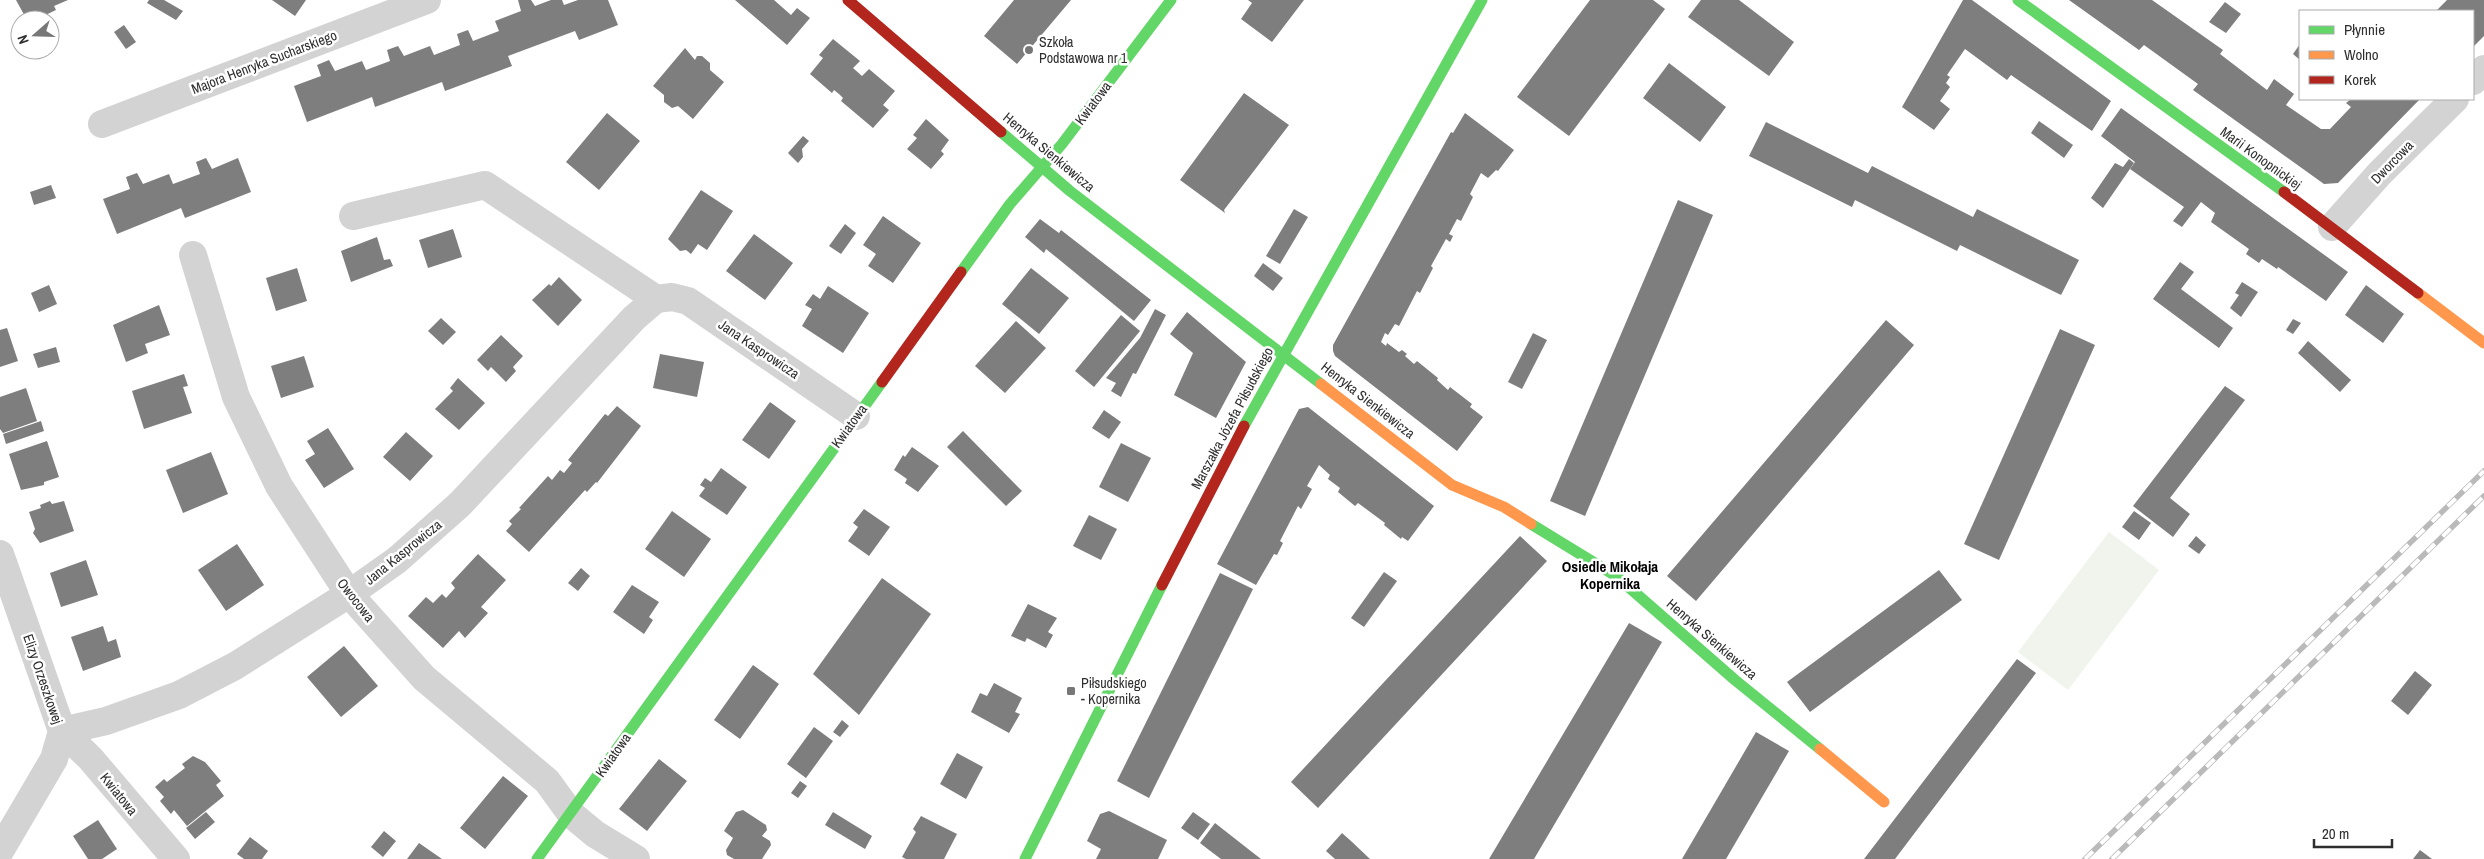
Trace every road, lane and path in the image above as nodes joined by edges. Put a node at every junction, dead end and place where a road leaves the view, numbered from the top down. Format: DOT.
graph roads {
  1 [pos="427,0"];
  2 [pos="848,0"];
  3 [pos="1171,0"];
  4 [pos="1482,0"];
  5 [pos="2018,0"];
  6 [pos="2484,70"];
  7 [pos="2474,80"];
  8 [pos="2454,100"];
  9 [pos="102,124"];
  10 [pos="1042,168"];
  11 [pos="353,216"];
  12 [pos="2332,227"];
  13 [pos="193,255"];
  14 [pos="656,299"];
  15 [pos="2484,343"];
  16 [pos="1284,353"];
  17 [pos="856,416"];
  18 [pos="0,554"];
  19 [pos="349,594"];
  20 [pos="62,731"];
  21 [pos="1884,802"];
  22 [pos="571,814"];
  23 [pos="0,851"];
  24 [pos="176,859"];
  25 [pos="537,859"];
  26 [pos="636,859"];
  27 [pos="1025,859"];
  1 -- 9 [label="street, Majora Henryka Sucharskiego"];
  2 -- 10 [label="street, Henryka Sienkiewicza"];
  3 -- 10 [label="street, Kwiatowa"];
  4 -- 16 [label="street, Marszałka Józefa Piłsudskiego"];
  5 -- 12 [label="street, Marii Konopnickiej"];
  6 -- 7 [label="street"];
  8 -- 12 [label="street, Dworcowa"];
  10 -- 16 [label="street, Henryka Sienkiewicza"];
  10 -- 17 [label="street, Kwiatowa"];
  11 -- 14 [label="street"];
  12 -- 15 [label="street, Marii Konopnickiej"];
  13 -- 19 [label="street, Owocowa"];
  14 -- 17 [label="street, Jana Kasprowicza"];
  14 -- 19 [label="street, Jana Kasprowicza"];
  16 -- 21 [label="street, Henryka Sienkiewicza"];
  16 -- 27 [label="street, Marszałka Józefa Piłsudskiego"];
  17 -- 22 [label="street, Kwiatowa"];
  18 -- 20 [label="street, Elizy Orzeszkowej"];
  19 -- 20 [label="street, Jana Kasprowicza"];
  19 -- 22 [label="street, Owocowa"];
  20 -- 23 [label="street, Elizy Orzeszkowej"];
  20 -- 24 [label="street, Kwiatowa"];
  22 -- 25 [label="street, Kwiatowa"];
  22 -- 26 [label="street, Owocowa"];
}
